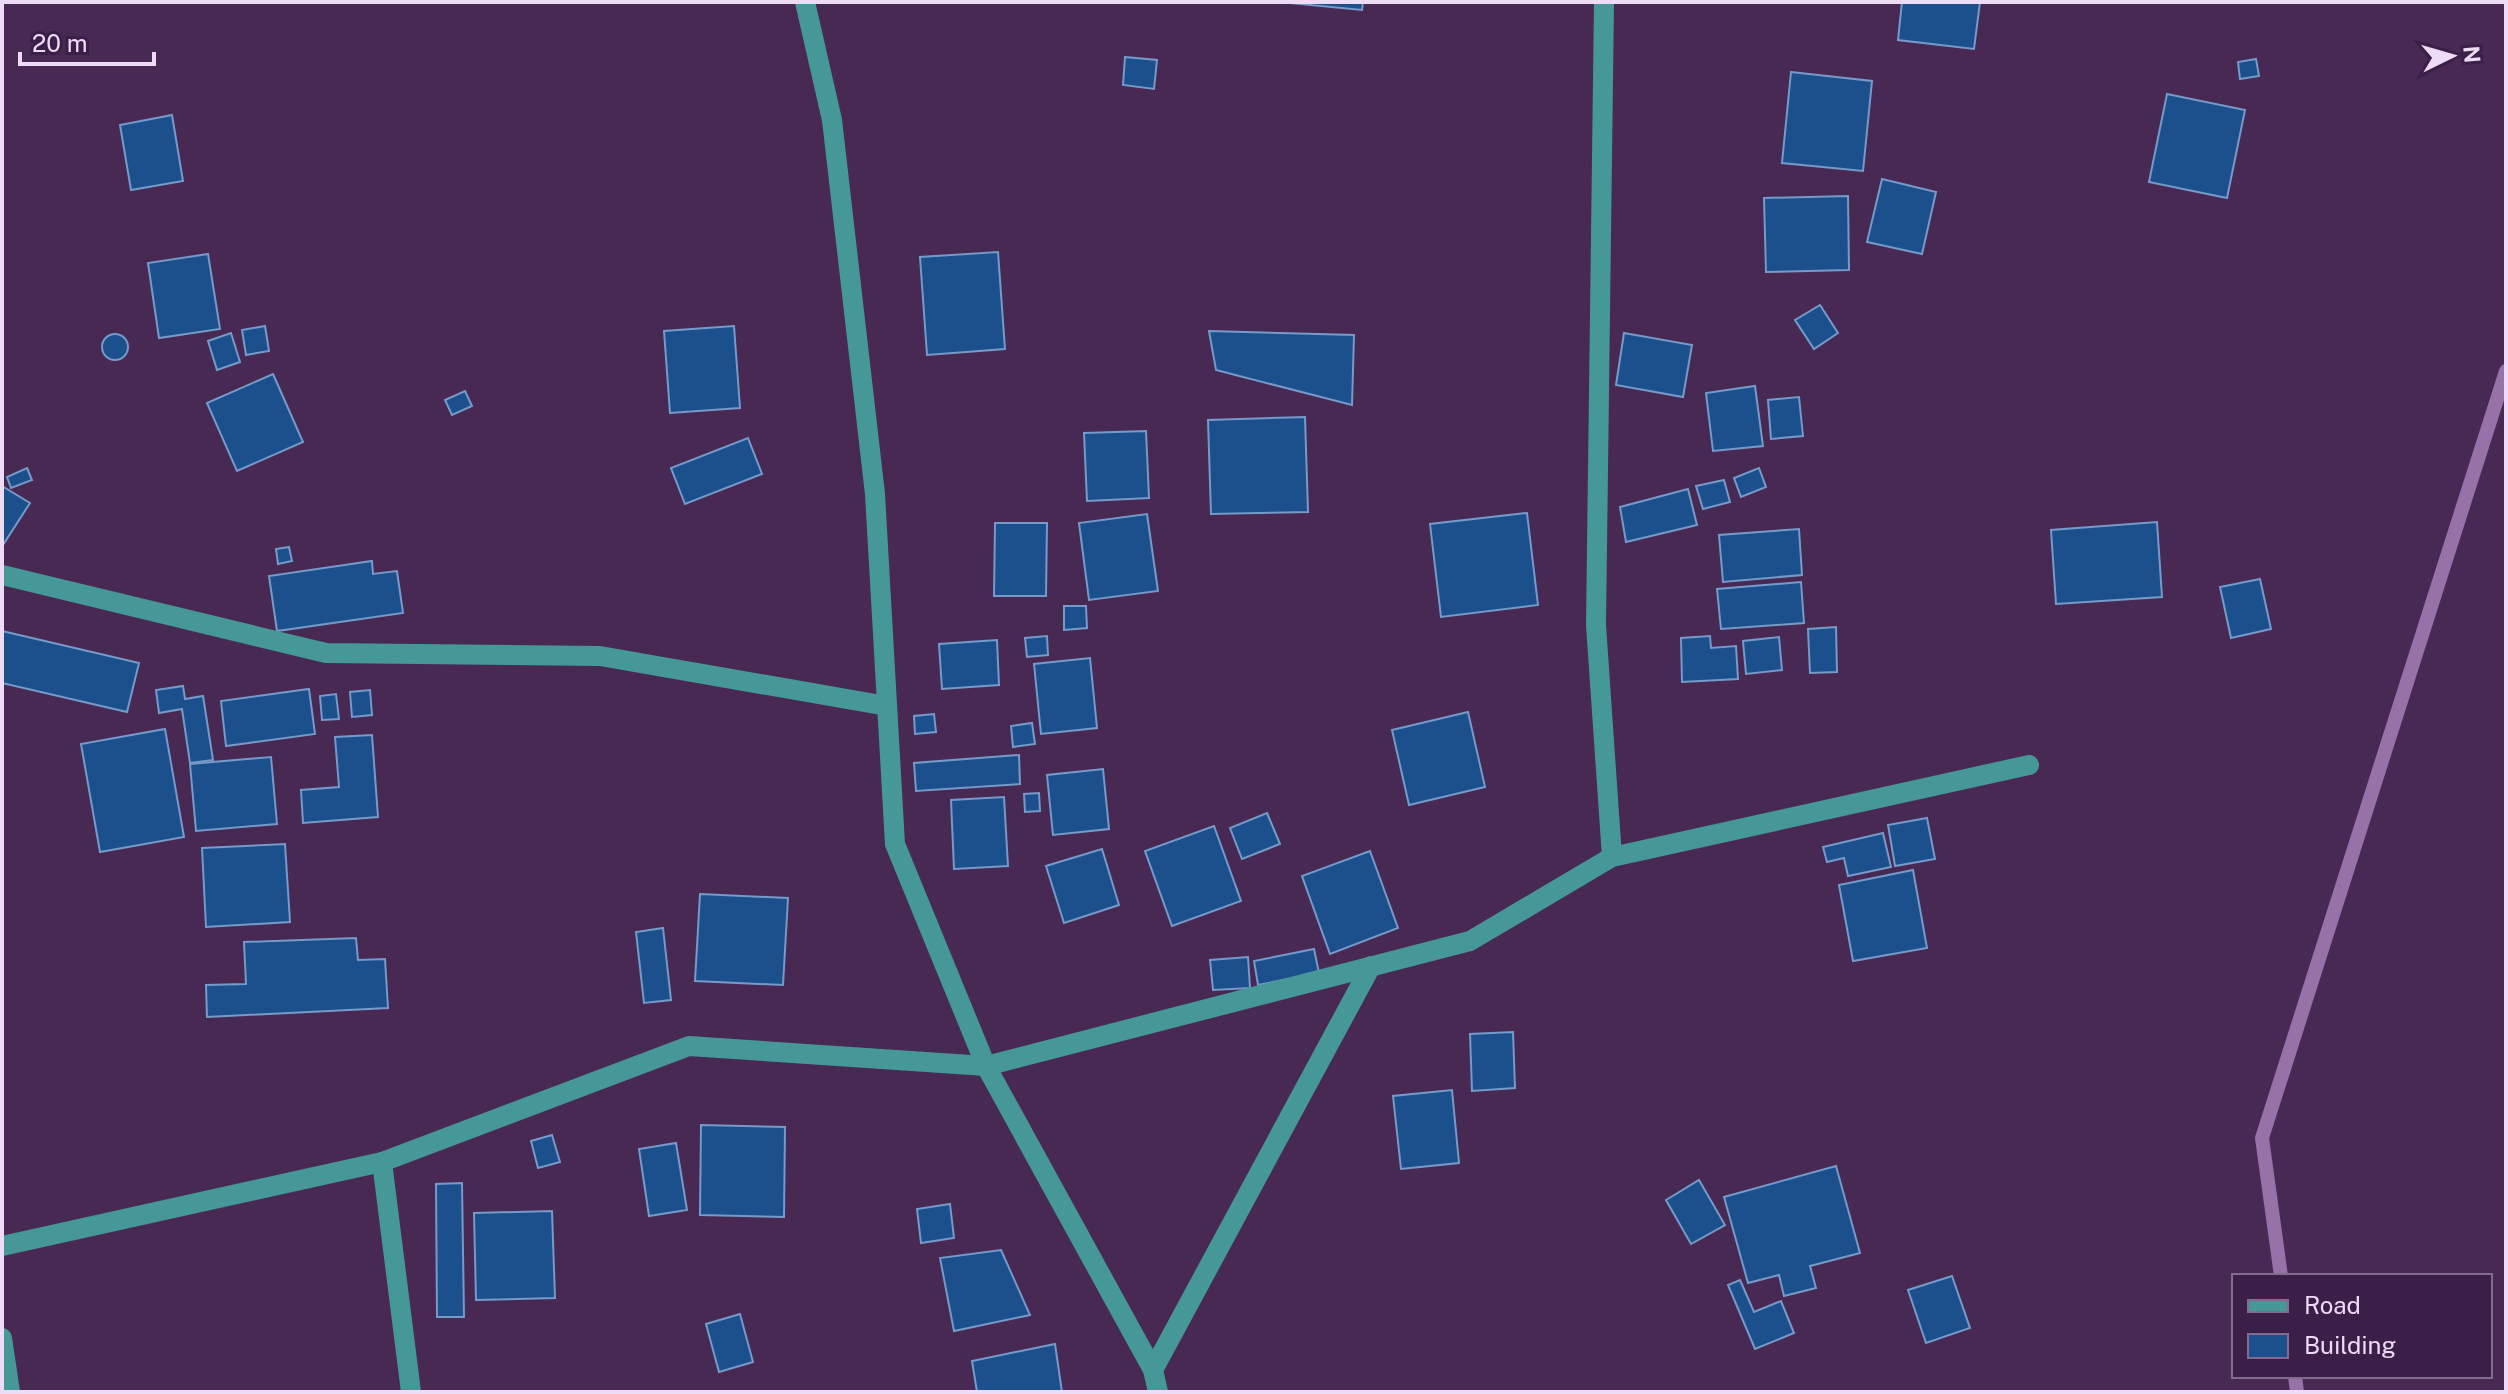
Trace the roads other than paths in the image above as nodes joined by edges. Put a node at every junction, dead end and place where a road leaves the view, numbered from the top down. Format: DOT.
graph roads {
  1 [pos="805,2"];
  2 [pos="1604,2"];
  3 [pos="2,575"];
  4 [pos="887,706"];
  5 [pos="2029,765"];
  6 [pos="1612,857"];
  7 [pos="1371,966"];
  8 [pos="986,1066"];
  9 [pos="382,1162"];
  10 [pos="2,1246"];
  11 [pos="2,1338"];
  12 [pos="1153,1370"];
  13 [pos="10,1392"];
  14 [pos="411,1392"];
  15 [pos="1158,1392"];
  1 -- 4 [label="street"];
  2 -- 6 [label="street"];
  3 -- 4 [label="street"];
  4 -- 8 [label="street"];
  5 -- 6 [label="street"];
  6 -- 7 [label="street"];
  7 -- 8 [label="street"];
  7 -- 12 [label="street"];
  8 -- 9 [label="street"];
  8 -- 12 [label="street"];
  9 -- 10 [label="street"];
  9 -- 14 [label="street"];
  11 -- 13 [label="street"];
  12 -- 15 [label="street"];
}
